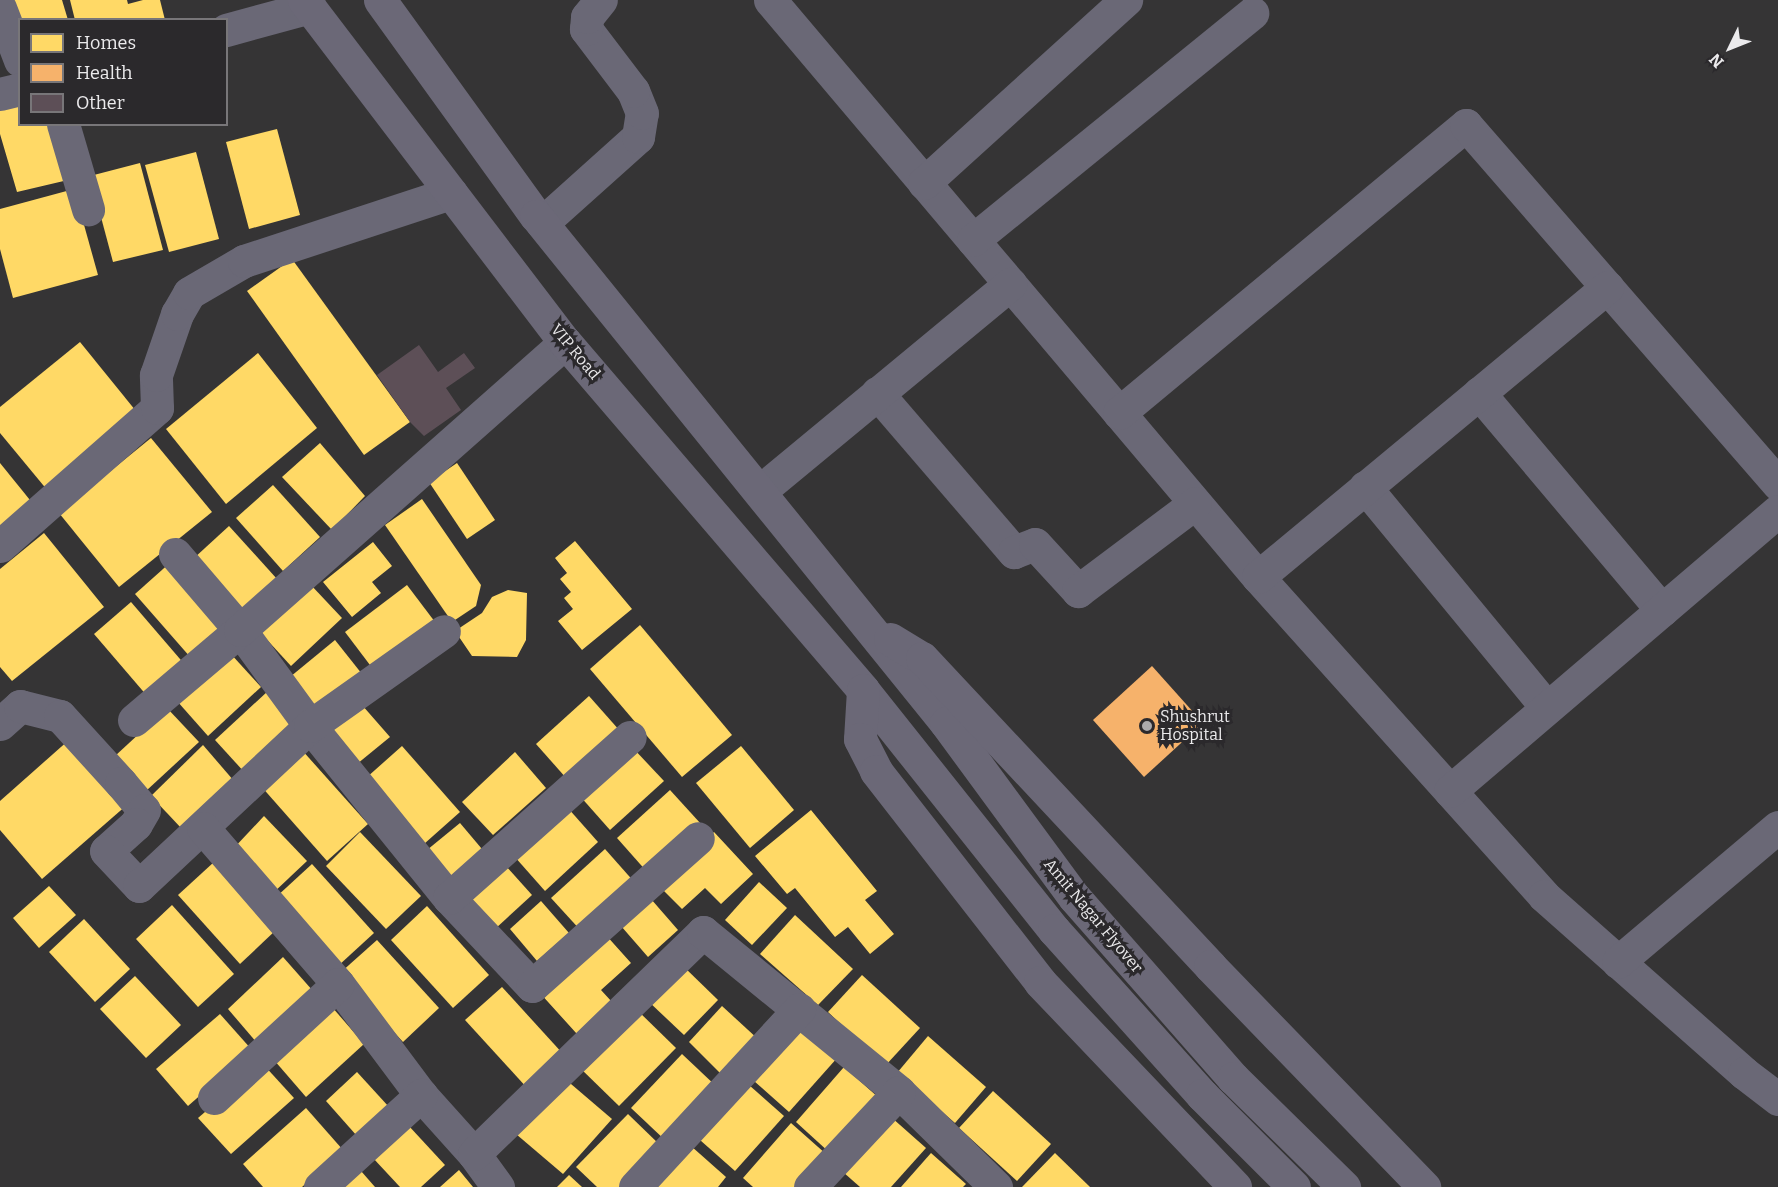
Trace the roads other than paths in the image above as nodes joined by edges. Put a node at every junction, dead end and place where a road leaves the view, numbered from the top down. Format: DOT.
graph roads {
  1 [pos="380,0"];
  2 [pos="601,0"];
  3 [pos="770,0"];
  4 [pos="1126,0"];
  5 [pos="307,4"];
  6 [pos="0,8"];
  7 [pos="1252,13"];
  8 [pos="228,29"];
  9 [pos="18,55"];
  10 [pos="18,90"];
  11 [pos="0,94"];
  12 [pos="64,126"];
  13 [pos="924,183"];
  14 [pos="451,193"];
  15 [pos="88,209"];
  16 [pos="542,223"];
  17 [pos="973,240"];
  18 [pos="1010,284"];
  19 [pos="1607,287"];
  20 [pos="565,342"];
  21 [pos="877,393"];
  22 [pos="1479,393"];
  23 [pos="1119,413"];
  24 [pos="1778,484"];
  25 [pos="1365,488"];
  26 [pos="760,491"];
  27 [pos="1195,502"];
  28 [pos="1778,511"];
  29 [pos="0,546"];
  30 [pos="175,554"];
  31 [pos="1258,577"];
  32 [pos="1662,610"];
  33 [pos="866,625"];
  34 [pos="240,630"];
  35 [pos="444,630"];
  36 [pos="863,690"];
  37 [pos="1547,708"];
  38 [pos="134,720"];
  39 [pos="0,724"];
  40 [pos="310,726"];
  41 [pos="630,737"];
  42 [pos="1450,791"];
  43 [pos="1778,827"];
  44 [pos="203,828"];
  45 [pos="698,838"];
  46 [pos="449,898"];
  47 [pos="1618,962"];
  48 [pos="338,984"];
  49 [pos="799,1010"];
  50 [pos="899,1092"];
  51 [pos="421,1095"];
  52 [pos="214,1098"];
  53 [pos="1778,1099"];
  54 [pos="474,1154"];
  55 [pos="986,1184"];
  56 [pos="320,1187"];
  57 [pos="498,1187"];
  58 [pos="635,1187"];
  59 [pos="810,1187"];
  60 [pos="1235,1187"];
  61 [pos="1294,1187"];
  62 [pos="1344,1187"];
  63 [pos="1424,1187"];
  1 -- 16 [label="main road"];
  2 -- 16 [label="street"];
  3 -- 13 [label="street"];
  4 -- 13 [label="street"];
  5 -- 8 [label="street"];
  5 -- 14 [label="main road, VIP Road"];
  6 -- 9 [label="street"];
  7 -- 17 [label="street"];
  10 -- 11 [label="street"];
  12 -- 15 [label="street"];
  13 -- 17 [label="street"];
  14 -- 20 [label="main road, VIP Road"];
  14 -- 29 [label="street"];
  16 -- 26 [label="main road"];
  17 -- 18 [label="street"];
  18 -- 21 [label="street"];
  18 -- 23 [label="street"];
  19 -- 22 [label="street"];
  19 -- 23 [label="street"];
  19 -- 24 [label="street"];
  20 -- 34 [label="street"];
  20 -- 36 [label="main road, VIP Road"];
  21 -- 26 [label="street"];
  21 -- 27 [label="street"];
  22 -- 25 [label="street"];
  22 -- 32 [label="street"];
  23 -- 27 [label="street"];
  25 -- 31 [label="street"];
  25 -- 37 [label="street"];
  26 -- 33 [label="main road, Amit Nagar Flyover"];
  27 -- 31 [label="street"];
  28 -- 32 [label="street"];
  30 -- 34 [label="street"];
  31 -- 42 [label="street"];
  32 -- 37 [label="street"];
  33 -- 62 [label="main road, Amit Nagar Flyover"];
  33 -- 63 [label="main road"];
  34 -- 38 [label="street"];
  34 -- 40 [label="street"];
  35 -- 40 [label="street"];
  36 -- 60 [label="main road"];
  36 -- 61 [label="main road"];
  37 -- 42 [label="street"];
  39 -- 44 [label="street"];
  40 -- 44 [label="street"];
  40 -- 46 [label="street"];
  41 -- 46 [label="street"];
  42 -- 47 [label="street"];
  43 -- 47 [label="street"];
  44 -- 48 [label="street"];
  45 -- 46 [label="street"];
  47 -- 53 [label="street"];
  48 -- 51 [label="street"];
  48 -- 52 [label="street"];
  49 -- 50 [label="street"];
  49 -- 54 [label="street"];
  49 -- 58 [label="street"];
  50 -- 55 [label="street"];
  50 -- 59 [label="street"];
  51 -- 54 [label="street"];
  51 -- 56 [label="street"];
  54 -- 57 [label="street"];
}
